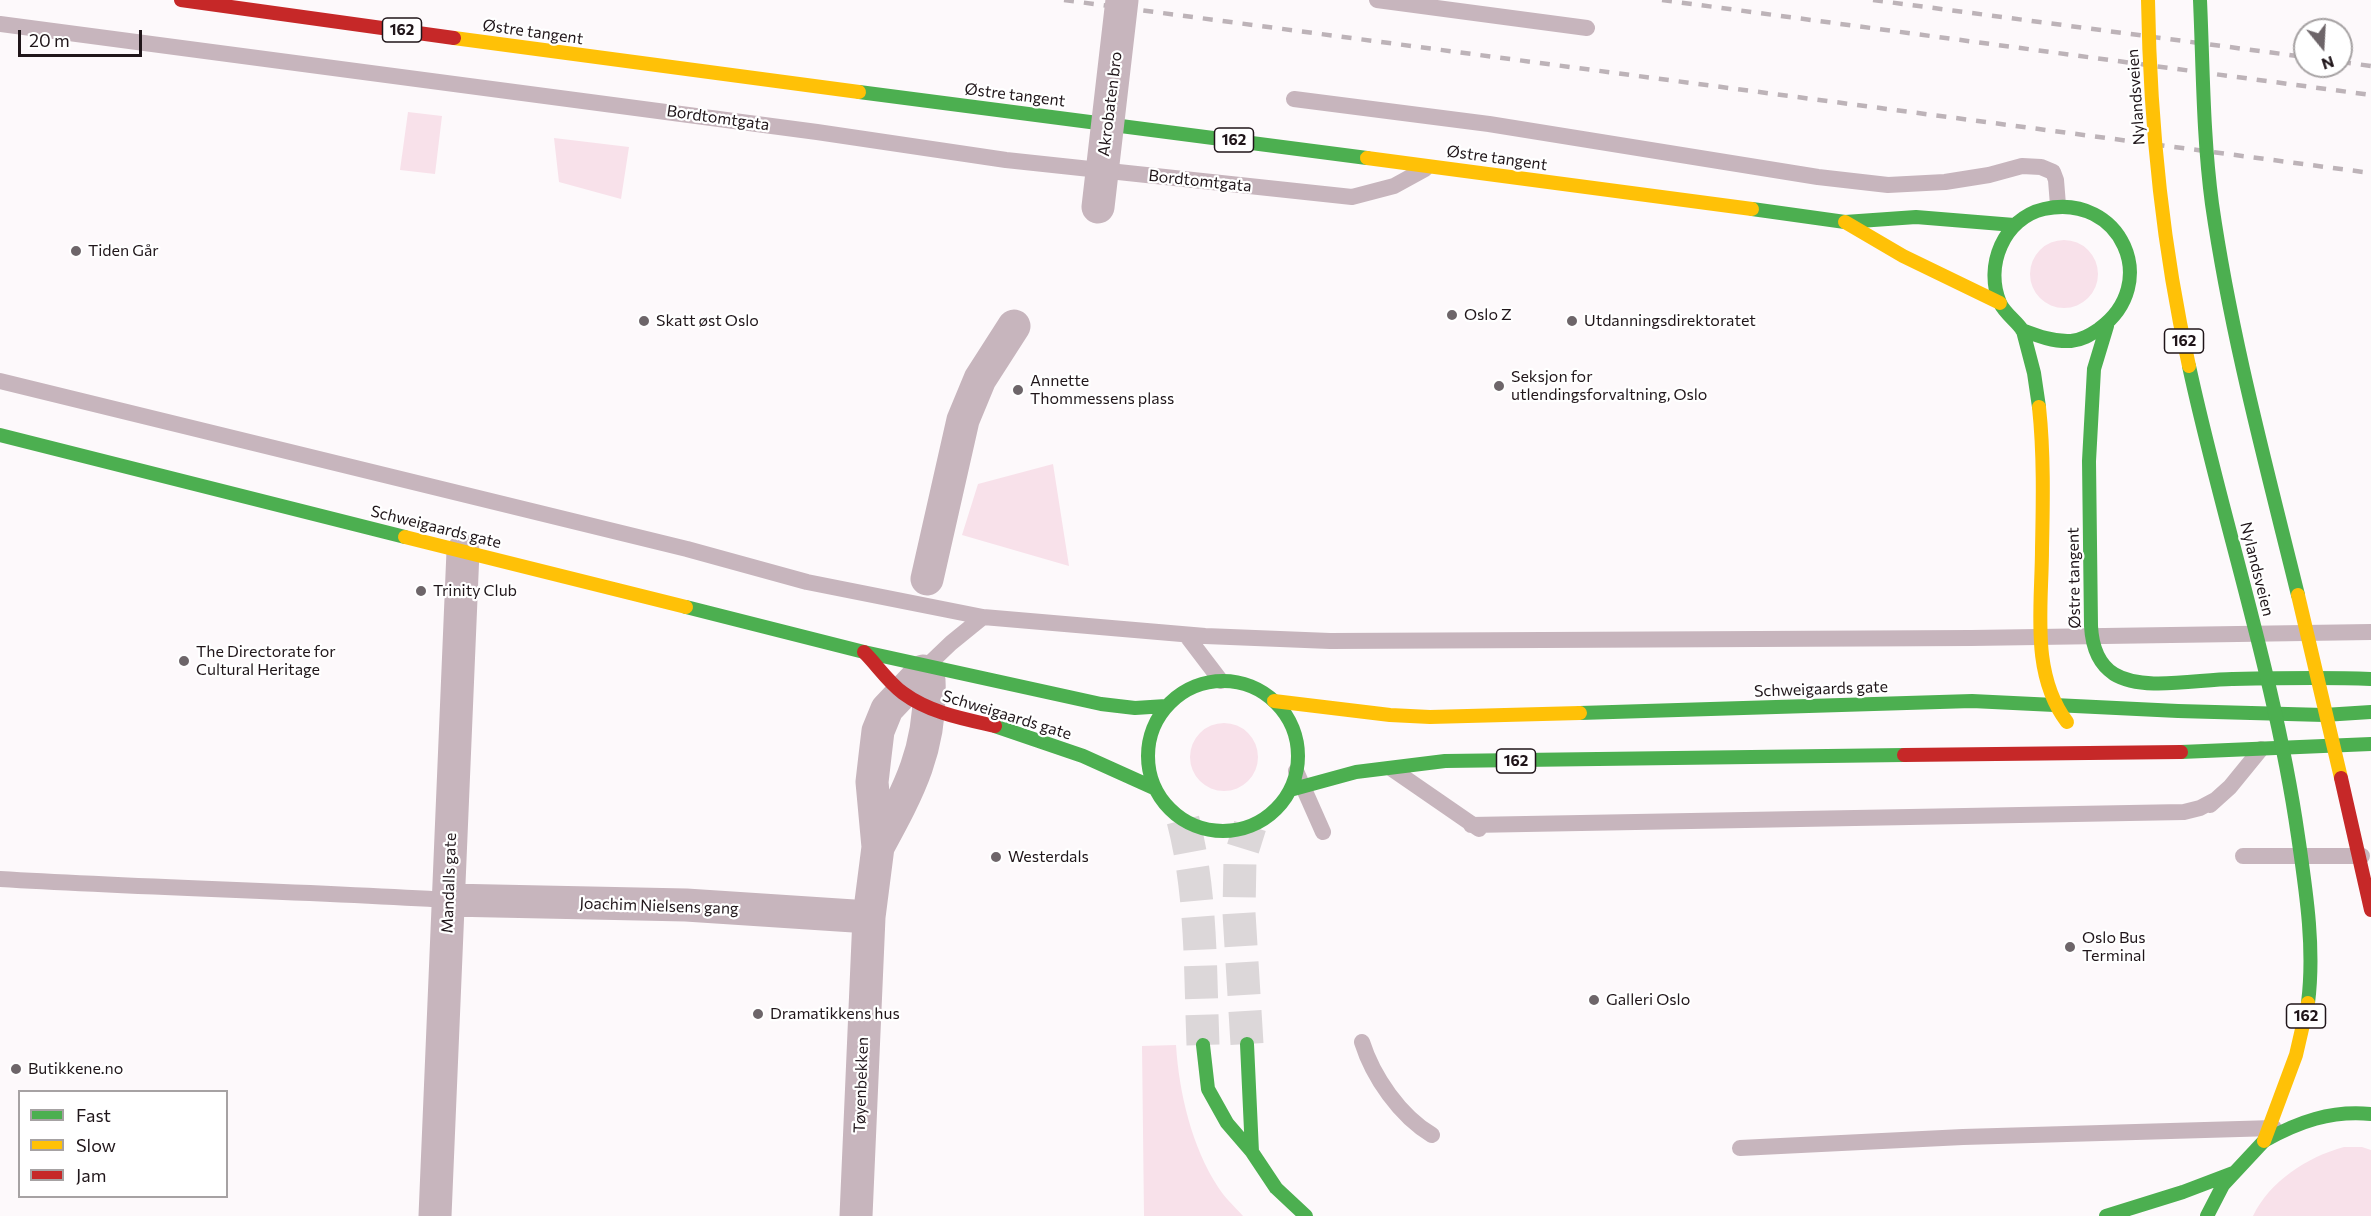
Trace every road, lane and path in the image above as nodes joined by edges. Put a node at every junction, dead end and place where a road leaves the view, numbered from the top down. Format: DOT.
graph roads {
  1 [pos="181,0"];
  2 [pos="1122,0"];
  3 [pos="1377,0"];
  4 [pos="2148,0"];
  5 [pos="2200,0"];
  6 [pos="0,24"];
  7 [pos="1587,28"];
  8 [pos="1294,99"];
  9 [pos="1432,166"];
  10 [pos="2058,205"];
  11 [pos="1094,216"];
  12 [pos="1845,222"];
  13 [pos="2014,225"];
  14 [pos="2000,303"];
  15 [pos="1014,326"];
  16 [pos="2107,326"];
  17 [pos="2022,330"];
  18 [pos="0,381"];
  19 [pos="0,435"];
  20 [pos="463,551"];
  21 [pos="927,579"];
  22 [pos="983,617"];
  23 [pos="2371,632"];
  24 [pos="1186,635"];
  25 [pos="2091,636"];
  26 [pos="2042,637"];
  27 [pos="864,652"];
  28 [pos="2042,663"];
  29 [pos="928,665"];
  30 [pos="2371,679"];
  31 [pos="1221,681"];
  32 [pos="2031,681"];
  33 [pos="902,692"];
  34 [pos="2017,692"];
  35 [pos="1274,701"];
  36 [pos="1972,701"];
  37 [pos="1166,706"];
  38 [pos="2058,706"];
  39 [pos="930,708"];
  40 [pos="2371,712"];
  41 [pos="2364,744"];
  42 [pos="2262,748"];
  43 [pos="2133,754"];
  44 [pos="2371,756"];
  45 [pos="1389,767"];
  46 [pos="1296,782"];
  47 [pos="1154,788"];
  48 [pos="2217,799"];
  49 [pos="2197,818"];
  50 [pos="1323,832"];
  51 [pos="878,848"];
  52 [pos="2243,856"];
  53 [pos="2371,856"];
  54 [pos="0,879"];
  55 [pos="448,900"];
  56 [pos="2371,910"];
  57 [pos="869,917"];
  58 [pos="1362,1042"];
  59 [pos="1247,1044"];
  60 [pos="1203,1045"];
  61 [pos="2371,1114"];
  62 [pos="2371,1124"];
  63 [pos="1432,1135"];
  64 [pos="2264,1141"];
  65 [pos="1740,1148"];
  66 [pos="1252,1152"];
  67 [pos="2233,1173"];
  68 [pos="435,1216"];
  69 [pos="856,1216"];
  70 [pos="1306,1216"];
  71 [pos="2106,1216"];
  72 [pos="2207,1216"];
  1 -- 9 [label="main road, Østre tangent / 162"];
  2 -- 11 [label="street, Akrobaten bro, bridge"];
  3 -- 7 [label="lane"];
  4 -- 64 [label="main road, Nylandsveien / 162, bridge"];
  5 -- 56 [label="main road, Nylandsveien, bridge"];
  6 -- 9 [label="lane, Bordtomtgata"];
  8 -- 10 [label="lane"];
  9 -- 12 [label="main road, Østre tangent / 162"];
  10 -- 13 [label="main road, 162"];
  10 -- 16 [label="main road, 162"];
  12 -- 13 [label="main road, Østre tangent / 162"];
  12 -- 14 [label="main road, Østre tangent / 162"];
  13 -- 14 [label="main road, 162"];
  14 -- 17 [label="main road, 162"];
  15 -- 21 [label="street"];
  16 -- 17 [label="main road, 162"];
  16 -- 25 [label="main road, Østre tangent / 162"];
  17 -- 26 [label="main road, Østre tangent / 162"];
  18 -- 22 [label="lane"];
  19 -- 20 [label="main road, Schweigaards gate"];
  20 -- 27 [label="main road, Schweigaards gate"];
  20 -- 55 [label="street, Mandalls gate"];
  22 -- 24 [label="lane"];
  22 -- 29 [label="lane"];
  23 -- 25 [label="lane"];
  24 -- 26 [label="lane"];
  24 -- 31 [label="lane"];
  25 -- 26 [label="lane"];
  25 -- 30 [label="main road, Østre tangent / 162"];
  26 -- 28 [label="main road, Østre tangent / 162"];
  27 -- 29 [label="main road, Schweigaards gate"];
  27 -- 33 [label="main road, Schweigaards gate"];
  28 -- 32 [label="main road"];
  28 -- 38 [label="main road, Østre tangent / 162"];
  29 -- 33 [label="street, Tøyenbekken"];
  29 -- 37 [label="main road, Schweigaards gate"];
  29 -- 39 [label="street, Tøyenbekken"];
  31 -- 35 [label="main road"];
  31 -- 37 [label="main road"];
  33 -- 39 [label="main road, Schweigaards gate"];
  33 -- 51 [label="street, Tøyenbekken"];
  34 -- 36 [label="main road"];
  35 -- 36 [label="main road, Schweigaards gate"];
  35 -- 46 [label="main road"];
  36 -- 38 [label="main road, Schweigaards gate"];
  37 -- 47 [label="main road"];
  38 -- 40 [label="main road, Schweigaards gate"];
  38 -- 43 [label="main road, Østre tangent / 162"];
  39 -- 47 [label="main road, Schweigaards gate"];
  39 -- 51 [label="street, Tøyenbekken"];
  41 -- 42 [label="main road, 162"];
  41 -- 44 [label="lane"];
  42 -- 43 [label="main road, 162"];
  42 -- 48 [label="lane"];
  43 -- 45 [label="main road, 162"];
  45 -- 46 [label="main road, 162"];
  45 -- 48 [label="lane"];
  46 -- 47 [label="main road"];
  46 -- 50 [label="lane"];
  48 -- 49 [label="lane"];
  51 -- 57 [label="street, Tøyenbekken"];
  52 -- 53 [label="lane"];
  54 -- 55 [label="lane"];
  55 -- 57 [label="street, Joachim Nielsens gang"];
  55 -- 68 [label="street, Mandalls gate"];
  57 -- 69 [label="street, Tøyenbekken"];
  58 -- 63 [label="lane"];
  59 -- 66 [label="main road"];
  60 -- 66 [label="main road"];
  61 -- 64 [label="main road, Nylandsveien / 162, bridge"];
  62 -- 65 [label="lane"];
  64 -- 67 [label="main road, Nylandsveien / 162"];
  66 -- 70 [label="main road"];
  67 -- 71 [label="main road, 162"];
  67 -- 72 [label="main road, Nylandsveien / 162"];
}
